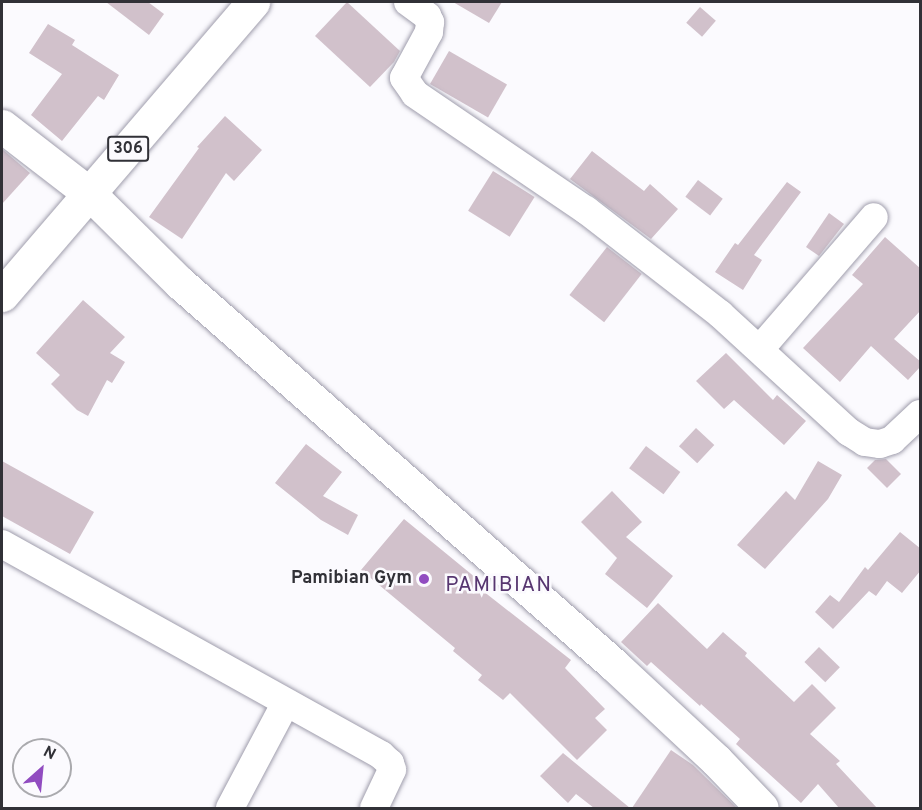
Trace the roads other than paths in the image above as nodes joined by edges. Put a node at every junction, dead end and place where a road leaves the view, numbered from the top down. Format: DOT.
graph roads {
  1 [pos="253,2"];
  2 [pos="408,2"];
  3 [pos="2,126"];
  4 [pos="90,194"];
  5 [pos="874,217"];
  6 [pos="2,295"];
  7 [pos="760,349"];
  8 [pos="921,414"];
  9 [pos="2,544"];
  10 [pos="285,704"];
  11 [pos="230,808"];
  12 [pos="374,808"];
  13 [pos="762,808"];
  1 -- 4 [label="street, 306"];
  2 -- 7 [label="street"];
  3 -- 4 [label="street"];
  4 -- 6 [label="street, 306"];
  4 -- 13 [label="street"];
  5 -- 7 [label="street"];
  7 -- 8 [label="street"];
  9 -- 10 [label="street"];
  10 -- 11 [label="street"];
  10 -- 12 [label="street"];
}
